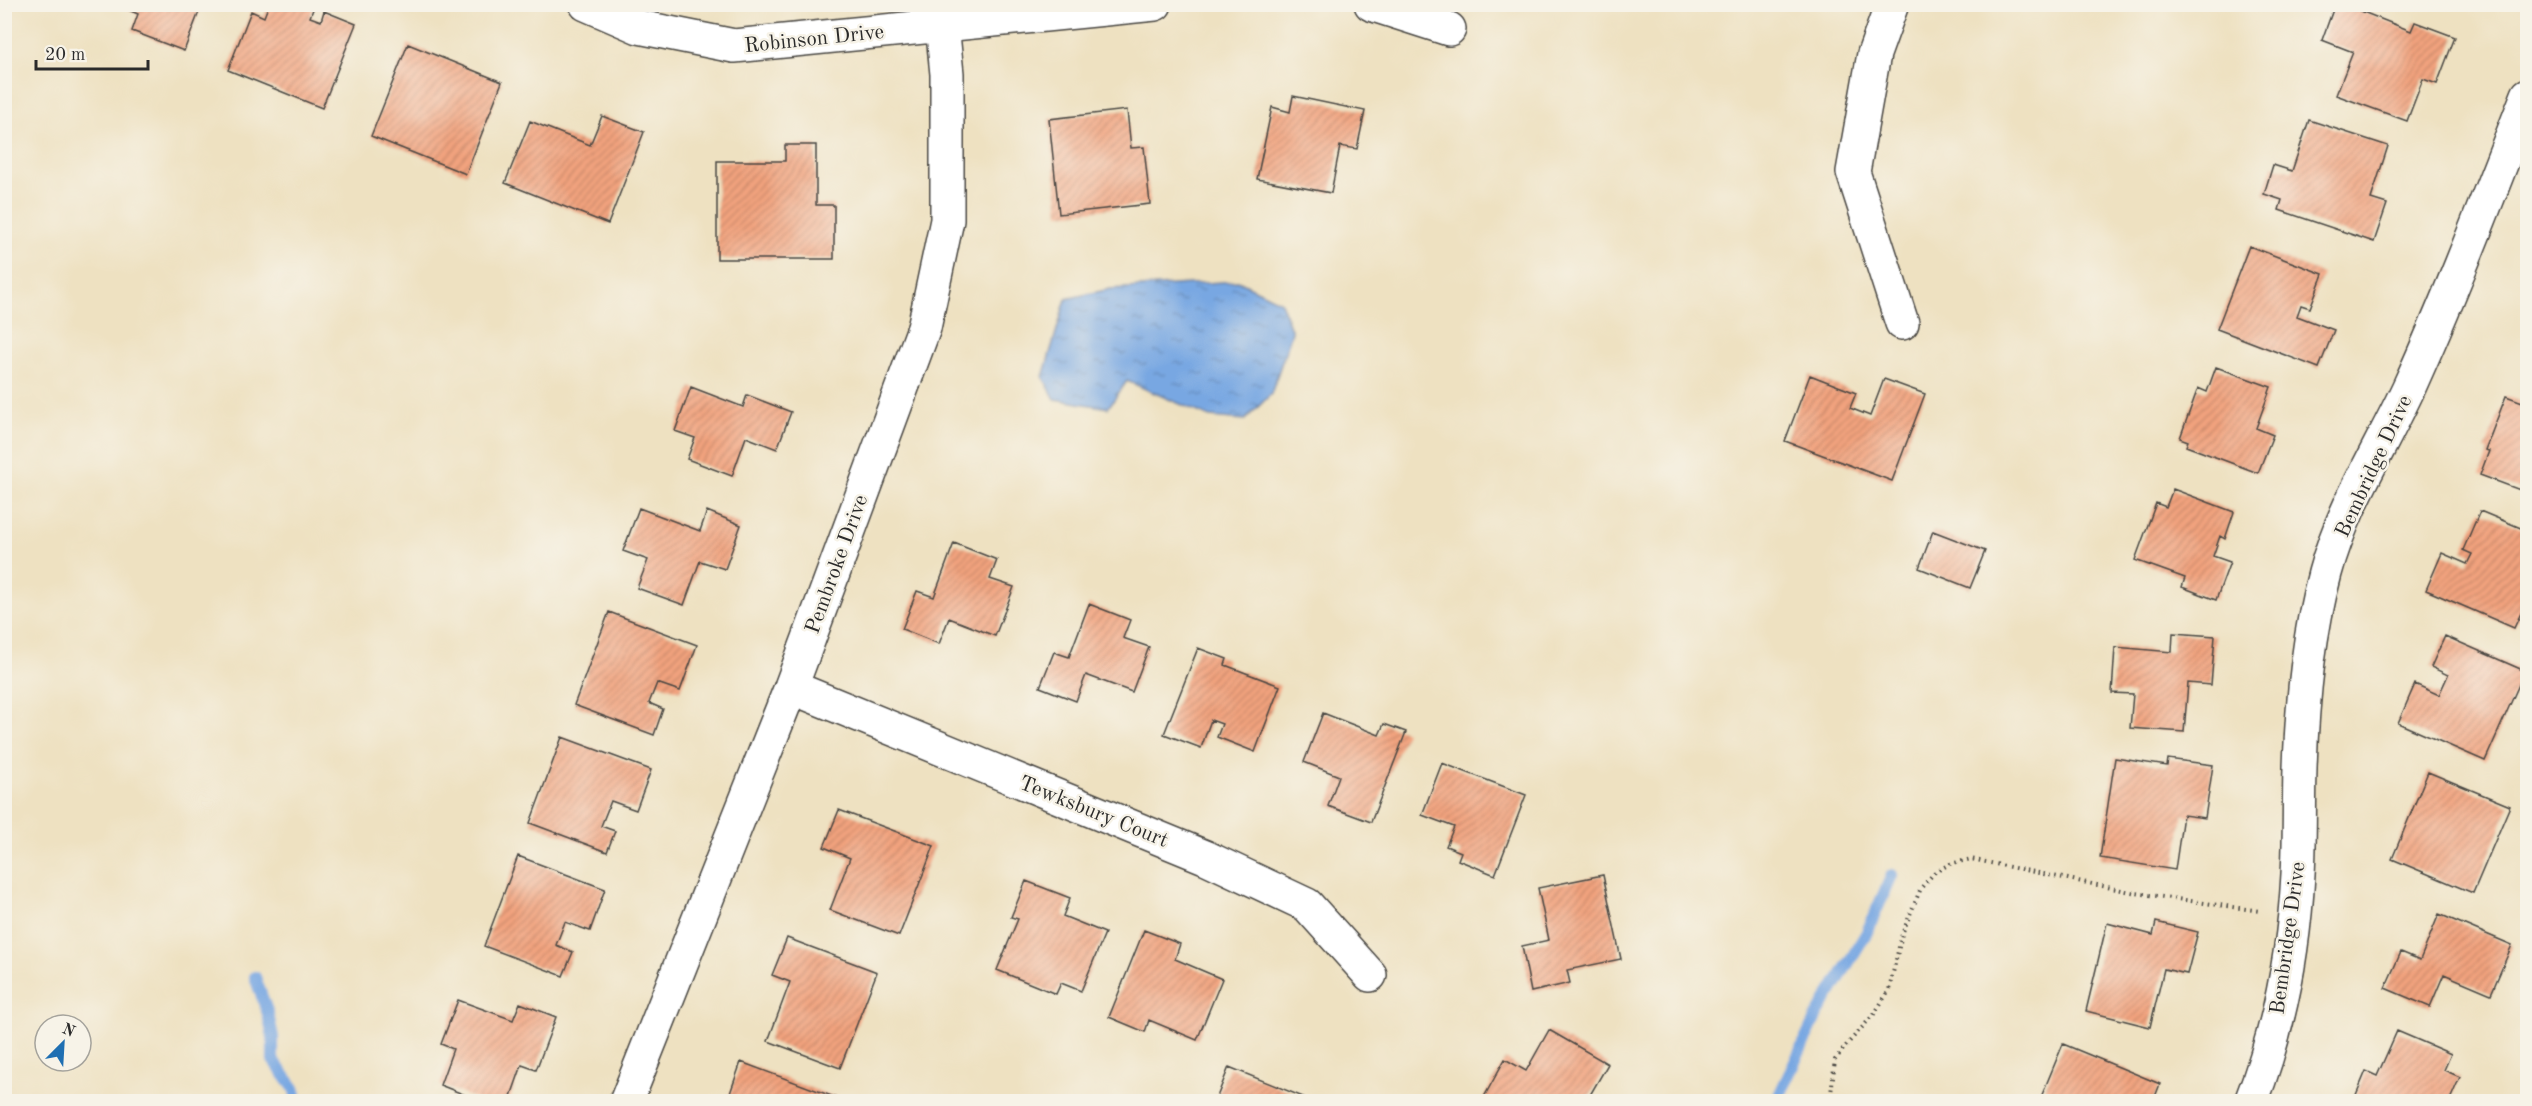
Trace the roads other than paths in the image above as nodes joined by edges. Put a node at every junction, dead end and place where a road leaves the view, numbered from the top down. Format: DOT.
graph roads {
  1 [pos="586,4"];
  2 [pos="1155,4"];
  3 [pos="1371,4"];
  4 [pos="1892,4"];
  5 [pos="941,15"];
  6 [pos="1449,29"];
  7 [pos="2528,95"];
  8 [pos="1902,323"];
  9 [pos="791,687"];
  10 [pos="1370,975"];
  11 [pos="626,1101"];
  12 [pos="2251,1101"];
  1 -- 5 [label="street, Robinson Drive"];
  2 -- 5 [label="street, Robinson Drive"];
  3 -- 6 [label="street"];
  4 -- 8 [label="street"];
  5 -- 9 [label="street, Pembroke Drive"];
  7 -- 12 [label="street, Bembridge Drive"];
  9 -- 10 [label="street, Tewksbury Court"];
  9 -- 11 [label="street, Pembroke Drive"];
}
